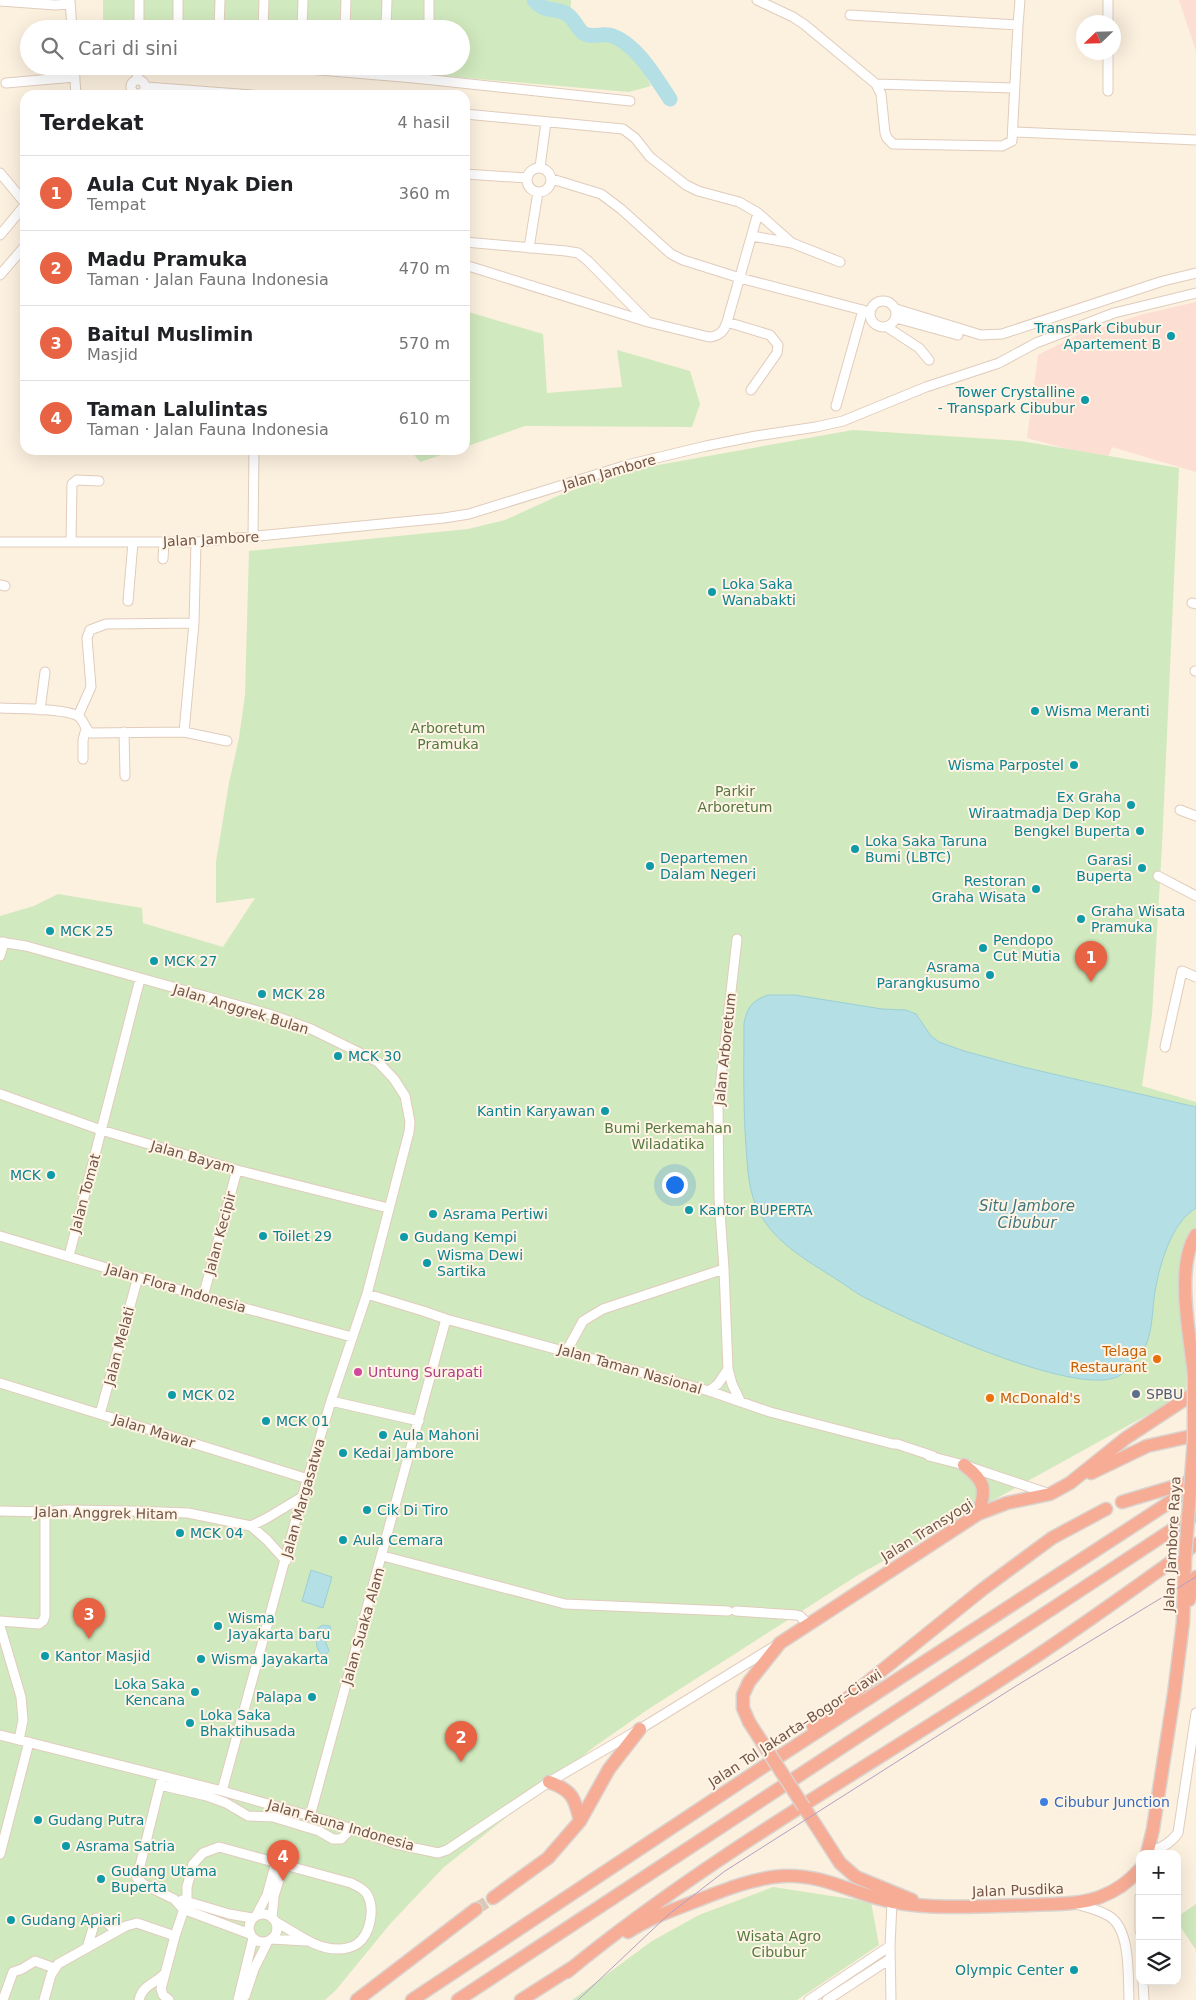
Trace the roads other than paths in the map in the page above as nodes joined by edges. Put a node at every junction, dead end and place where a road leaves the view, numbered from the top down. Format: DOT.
graph roads {
  1 [pos="139,0"];
  2 [pos="178,0"];
  3 [pos="220,0"];
  4 [pos="264,0"];
  5 [pos="303,0"];
  6 [pos="346,0"];
  7 [pos="387,0"];
  8 [pos="429,0"];
  9 [pos="757,0"];
  10 [pos="1020,0"];
  11 [pos="1108,0"];
  12 [pos="0,1"];
  13 [pos="70,2"];
  14 [pos="850,15"];
  15 [pos="1108,15"];
  16 [pos="71,20"];
  17 [pos="139,20"];
  18 [pos="178,20"];
  19 [pos="219,20"];
  20 [pos="264,20"];
  21 [pos="302,20"];
  22 [pos="345,20"];
  23 [pos="386,20"];
  24 [pos="430,20"];
  25 [pos="1018,25"];
  26 [pos="1108,60"];
  27 [pos="137,75"];
  28 [pos="378,75"];
  29 [pos="75,77"];
  30 [pos="6,83"];
  31 [pos="876,84"];
  32 [pos="1014,88"];
  33 [pos="76,90"];
  34 [pos="142,90"];
  35 [pos="1108,91"];
  36 [pos="630,101"];
  37 [pos="470,114"];
  38 [pos="546,122"];
  39 [pos="1014,132"];
  40 [pos="1196,140"];
  41 [pos="540,167"];
  42 [pos="0,173"];
  43 [pos="470,174"];
  44 [pos="527,178"];
  45 [pos="552,179"];
  46 [pos="538,192"];
  47 [pos="20,198"];
  48 [pos="20,210"];
  49 [pos="758,213"];
  50 [pos="0,234"];
  51 [pos="752,236"];
  52 [pos="470,242"];
  53 [pos="792,243"];
  54 [pos="529,248"];
  55 [pos="20,252"];
  56 [pos="840,262"];
  57 [pos="470,267"];
  58 [pos="1196,273"];
  59 [pos="0,275"];
  60 [pos="740,278"];
  61 [pos="1196,280"];
  62 [pos="1196,293"];
  63 [pos="867,311"];
  64 [pos="896,314"];
  65 [pos="648,322"];
  66 [pos="727,322"];
  67 [pos="887,327"];
  68 [pos="929,360"];
  69 [pos="750,390"];
  70 [pos="836,406"];
  71 [pos="254,455"];
  72 [pos="99,481"];
  73 [pos="253,537"];
  74 [pos="0,542"];
  75 [pos="71,542"];
  76 [pos="132,542"];
  77 [pos="164,542"];
  78 [pos="196,542"];
  79 [pos="163,559"];
  80 [pos="128,601"];
  81 [pos="194,623"];
  82 [pos="44,672"];
  83 [pos="0,708"];
  84 [pos="40,710"];
  85 [pos="78,716"];
  86 [pos="86,729"];
  87 [pos="124,732"];
  88 [pos="184,732"];
  89 [pos="228,741"];
  90 [pos="83,759"];
  91 [pos="125,776"];
  92 [pos="1180,810"];
  93 [pos="1196,816"];
  94 [pos="1158,876"];
  95 [pos="1196,896"];
  96 [pos="737,939"];
  97 [pos="2,942"];
  98 [pos="0,956"];
  99 [pos="1196,977"];
  100 [pos="140,978"];
  101 [pos="1165,1047"];
  102 [pos="0,1094"];
  103 [pos="101,1130"];
  104 [pos="237,1170"];
  105 [pos="388,1208"];
  106 [pos="1196,1235"];
  107 [pos="0,1236"];
  108 [pos="69,1256"];
  109 [pos="724,1269"];
  110 [pos="138,1277"];
  111 [pos="367,1294"];
  112 [pos="203,1297"];
  113 [pos="446,1319"];
  114 [pos="352,1337"];
  115 [pos="566,1352"];
  116 [pos="728,1369"];
  117 [pos="0,1382"];
  118 [pos="709,1391"];
  119 [pos="1196,1392"];
  120 [pos="331,1401"];
  121 [pos="740,1401"];
  122 [pos="100,1414"];
  123 [pos="419,1421"];
  124 [pos="1195,1436"];
  125 [pos="964,1465"];
  126 [pos="308,1479"];
  127 [pos="1196,1480"];
  128 [pos="1070,1483"];
  129 [pos="1196,1485"];
  130 [pos="1050,1494"];
  131 [pos="302,1497"];
  132 [pos="1122,1502"];
  133 [pos="1106,1509"];
  134 [pos="0,1511"];
  135 [pos="45,1512"];
  136 [pos="978,1514"];
  137 [pos="1196,1514"];
  138 [pos="251,1526"];
  139 [pos="1196,1544"];
  140 [pos="383,1556"];
  141 [pos="286,1561"];
  142 [pos="1196,1577"];
  143 [pos="0,1622"];
  144 [pos="1183,1622"];
  145 [pos="807,1623"];
  146 [pos="0,1626"];
  147 [pos="780,1643"];
  148 [pos="1196,1714"];
  149 [pos="640,1729"];
  150 [pos="0,1735"];
  151 [pos="19,1740"];
  152 [pos="29,1742"];
  153 [pos="760,1769"];
  154 [pos="161,1781"];
  155 [pos="548,1782"];
  156 [pos="222,1791"];
  157 [pos="310,1816"];
  158 [pos="580,1821"];
  159 [pos="350,1830"];
  160 [pos="1148,1850"];
  161 [pos="1154,1850"];
  162 [pos="0,1854"];
  163 [pos="280,1863"];
  164 [pos="1136,1873"];
  165 [pos="493,1898"];
  166 [pos="892,1902"];
  167 [pos="1073,1903"];
  168 [pos="185,1904"];
  169 [pos="926,1906"];
  170 [pos="476,1910"];
  171 [pos="254,1917"];
  172 [pos="274,1920"];
  173 [pos="116,1931"];
  174 [pos="175,1936"];
  175 [pos="251,1936"];
  176 [pos="269,1940"];
  177 [pos="308,1941"];
  178 [pos="890,1946"];
  179 [pos="87,1948"];
  180 [pos="890,1959"];
  181 [pos="54,1968"];
  182 [pos="166,1971"];
  183 [pos="567,1972"];
  184 [pos="554,1979"];
  185 [pos="1142,1985"];
  186 [pos="6,1999"];
  187 [pos="44,2000"];
  188 [pos="139,2000"];
  189 [pos="168,2000"];
  190 [pos="238,2000"];
  191 [pos="243,2000"];
  192 [pos="357,2000"];
  193 [pos="412,2000"];
  194 [pos="458,2000"];
  195 [pos="521,2000"];
  196 [pos="531,2000"];
  197 [pos="809,2000"];
  198 [pos="828,2000"];
  199 [pos="891,2000"];
  200 [pos="1129,2000"];
  201 [pos="1144,2000"];
  1 -- 17 [label="street"];
  2 -- 18 [label="street"];
  3 -- 19 [label="street"];
  4 -- 20 [label="street"];
  5 -- 21 [label="street"];
  6 -- 22 [label="street"];
  7 -- 23 [label="street"];
  8 -- 24 [label="street"];
  9 -- 31 [label="street"];
  10 -- 25 [label="street"];
  11 -- 15 [label="street"];
  12 -- 13 [label="street"];
  13 -- 16 [label="street"];
  14 -- 25 [label="street"];
  25 -- 32 [label="street"];
  26 -- 35 [label="street"];
  27 -- 34 [label="street"];
  28 -- 36 [label="street"];
  29 -- 30 [label="street"];
  29 -- 33 [label="street"];
  31 -- 32 [label="street"];
  31 -- 39 [label="street"];
  32 -- 39 [label="street"];
  37 -- 38 [label="street"];
  38 -- 41 [label="street"];
  38 -- 49 [label="street"];
  39 -- 40 [label="street"];
  41 -- 44 [label="street"];
  41 -- 45 [label="street"];
  42 -- 47 [label="street"];
  43 -- 44 [label="street"];
  44 -- 46 [label="street"];
  45 -- 46 [label="street"];
  45 -- 60 [label="street"];
  46 -- 54 [label="street"];
  48 -- 50 [label="street"];
  49 -- 51 [label="street"];
  49 -- 53 [label="street"];
  51 -- 53 [label="street"];
  51 -- 60 [label="street"];
  52 -- 54 [label="street"];
  53 -- 56 [label="street"];
  54 -- 65 [label="street"];
  55 -- 59 [label="street"];
  57 -- 65 [label="street"];
  58 -- 64 [label="street"];
  60 -- 63 [label="street"];
  60 -- 66 [label="street"];
  61 -- 64 [label="street"];
  62 -- 73 [label="street, Jalan Jambore"];
  63 -- 64 [label="street"];
  63 -- 67 [label="street"];
  63 -- 70 [label="street"];
  64 -- 67 [label="street"];
  65 -- 66 [label="street"];
  66 -- 69 [label="street"];
  67 -- 68 [label="street"];
  71 -- 73 [label="street"];
  72 -- 75 [label="street"];
  73 -- 78 [label="street, Jalan Jambore"];
  74 -- 75 [label="street, Jalan Jambore"];
  75 -- 76 [label="street, Jalan Jambore"];
  76 -- 77 [label="street, Jalan Jambore"];
  76 -- 80 [label="street"];
  77 -- 78 [label="street, Jalan Jambore"];
  77 -- 79 [label="street"];
  78 -- 81 [label="street"];
  81 -- 85 [label="street"];
  81 -- 88 [label="street"];
  82 -- 84 [label="street"];
  83 -- 84 [label="street"];
  84 -- 85 [label="street"];
  85 -- 86 [label="street"];
  86 -- 87 [label="street"];
  86 -- 90 [label="street"];
  87 -- 88 [label="street"];
  87 -- 91 [label="street"];
  88 -- 89 [label="street"];
  92 -- 93 [label="street"];
  94 -- 95 [label="street"];
  96 -- 109 [label="street, Jalan Arboretum"];
  97 -- 98 [label="street"];
  97 -- 100 [label="street, Jalan Anggrek Bulan"];
  99 -- 101 [label="street"];
  100 -- 103 [label="street, Jalan Tomat"];
  100 -- 105 [label="street, Jalan Anggrek Bulan"];
  102 -- 103 [label="street, Jalan Bayam"];
  103 -- 104 [label="street, Jalan Bayam"];
  103 -- 108 [label="street, Jalan Tomat"];
  104 -- 105 [label="street, Jalan Bayam"];
  104 -- 112 [label="street, Jalan Kecipir"];
  105 -- 111 [label="street, Jalan Margasatwa"];
  106 -- 124 [label="highway, Jalan Jambore Raya, bridge"];
  107 -- 108 [label="street, Jalan Flora Indonesia"];
  108 -- 110 [label="street, Jalan Flora Indonesia"];
  109 -- 115 [label="street"];
  109 -- 116 [label="street, Jalan Arboretum"];
  110 -- 112 [label="street, Jalan Flora Indonesia"];
  110 -- 122 [label="street, Jalan Melati"];
  111 -- 113 [label="street, Jalan Taman Nasional"];
  111 -- 114 [label="street, Jalan Margasatwa"];
  112 -- 114 [label="street, Jalan Flora Indonesia"];
  113 -- 115 [label="street, Jalan Taman Nasional"];
  113 -- 123 [label="street, Jalan Suaka Alam"];
  114 -- 120 [label="street, Jalan Margasatwa"];
  115 -- 118 [label="street, Jalan Taman Nasional"];
  116 -- 118 [label="street"];
  116 -- 121 [label="street, Jalan Arboretum"];
  117 -- 122 [label="street, Jalan Mawar"];
  118 -- 121 [label="street, Jalan Taman Nasional"];
  119 -- 128 [label="highway, Jalan Transyogi"];
  120 -- 123 [label="street"];
  120 -- 126 [label="street, Jalan Margasatwa"];
  121 -- 125 [label="street, Jalan Taman Nasional"];
  122 -- 126 [label="street, Jalan Mawar"];
  123 -- 140 [label="street, Jalan Suaka Alam"];
  124 -- 128 [label="highway"];
  124 -- 144 [label="highway, Jalan Jambore Raya, bridge"];
  125 -- 130 [label="street, Jalan Taman Nasional"];
  125 -- 136 [label="highway"];
  126 -- 131 [label="street, Jalan Margasatwa"];
  127 -- 132 [label="highway"];
  128 -- 130 [label="highway, Jalan Transyogi"];
  129 -- 153 [label="highway, Jalan Tol Jakarta–Bogor–Ciawi"];
  130 -- 136 [label="highway, Jalan Transyogi"];
  131 -- 138 [label="street"];
  131 -- 141 [label="street, Jalan Margasatwa"];
  133 -- 153 [label="highway"];
  134 -- 135 [label="street, Jalan Anggrek Hitam"];
  135 -- 138 [label="street, Jalan Anggrek Hitam"];
  135 -- 143 [label="street"];
  136 -- 145 [label="highway, Jalan Transyogi"];
  137 -- 194 [label="highway"];
  138 -- 141 [label="street"];
  139 -- 183 [label="highway"];
  140 -- 145 [label="street"];
  140 -- 157 [label="street, Jalan Suaka Alam"];
  141 -- 156 [label="street, Jalan Margasatwa"];
  142 -- 144 [label="highway"];
  144 -- 160 [label="highway, Jalan Jambore Raya"];
  145 -- 147 [label="highway, Jalan Transyogi"];
  146 -- 151 [label="street"];
  147 -- 149 [label="street, Jalan Fauna Indonesia"];
  147 -- 169 [label="highway, Jalan Transyogi, bridge"];
  148 -- 161 [label="street"];
  149 -- 155 [label="street, Jalan Fauna Indonesia"];
  149 -- 158 [label="highway"];
  150 -- 151 [label="street, Jalan Fauna Indonesia"];
  151 -- 152 [label="street, Jalan Fauna Indonesia"];
  152 -- 154 [label="street, Jalan Fauna Indonesia"];
  152 -- 162 [label="street"];
  153 -- 193 [label="highway, Jalan Tol Jakarta–Bogor–Ciawi"];
  154 -- 156 [label="street, Jalan Fauna Indonesia"];
  154 -- 159 [label="street"];
  154 -- 168 [label="street"];
  155 -- 158 [label="highway"];
  155 -- 159 [label="street, Jalan Fauna Indonesia"];
  156 -- 157 [label="street, Jalan Fauna Indonesia"];
  157 -- 159 [label="street, Jalan Fauna Indonesia"];
  158 -- 165 [label="highway"];
  163 -- 168 [label="street"];
  163 -- 171 [label="street"];
  163 -- 172 [label="street"];
  163 -- 177 [label="street"];
  164 -- 167 [label="highway"];
  166 -- 169 [label="highway, Jalan Pusdika"];
  166 -- 178 [label="street"];
  166 -- 183 [label="highway, Jalan Pusdika"];
  167 -- 169 [label="highway, Jalan Pusdika"];
  167 -- 200 [label="street, Jalan Pusdika"];
  168 -- 171 [label="street"];
  168 -- 174 [label="street"];
  168 -- 175 [label="street"];
  170 -- 192 [label="highway"];
  171 -- 172 [label="street"];
  171 -- 175 [label="street"];
  172 -- 176 [label="street"];
  172 -- 177 [label="street"];
  173 -- 174 [label="street"];
  173 -- 179 [label="street"];
  173 -- 179 [label="street"];
  174 -- 182 [label="street"];
  175 -- 176 [label="street"];
  175 -- 190 [label="street"];
  176 -- 177 [label="street"];
  176 -- 191 [label="street"];
  178 -- 180 [label="street"];
  178 -- 197 [label="street"];
  179 -- 181 [label="street"];
  180 -- 198 [label="street"];
  180 -- 199 [label="street"];
  181 -- 186 [label="street"];
  181 -- 187 [label="street"];
  182 -- 188 [label="street"];
  182 -- 189 [label="street"];
  183 -- 184 [label="highway"];
  184 -- 195 [label="highway"];
  184 -- 196 [label="highway"];
  185 -- 201 [label="street"];
}
